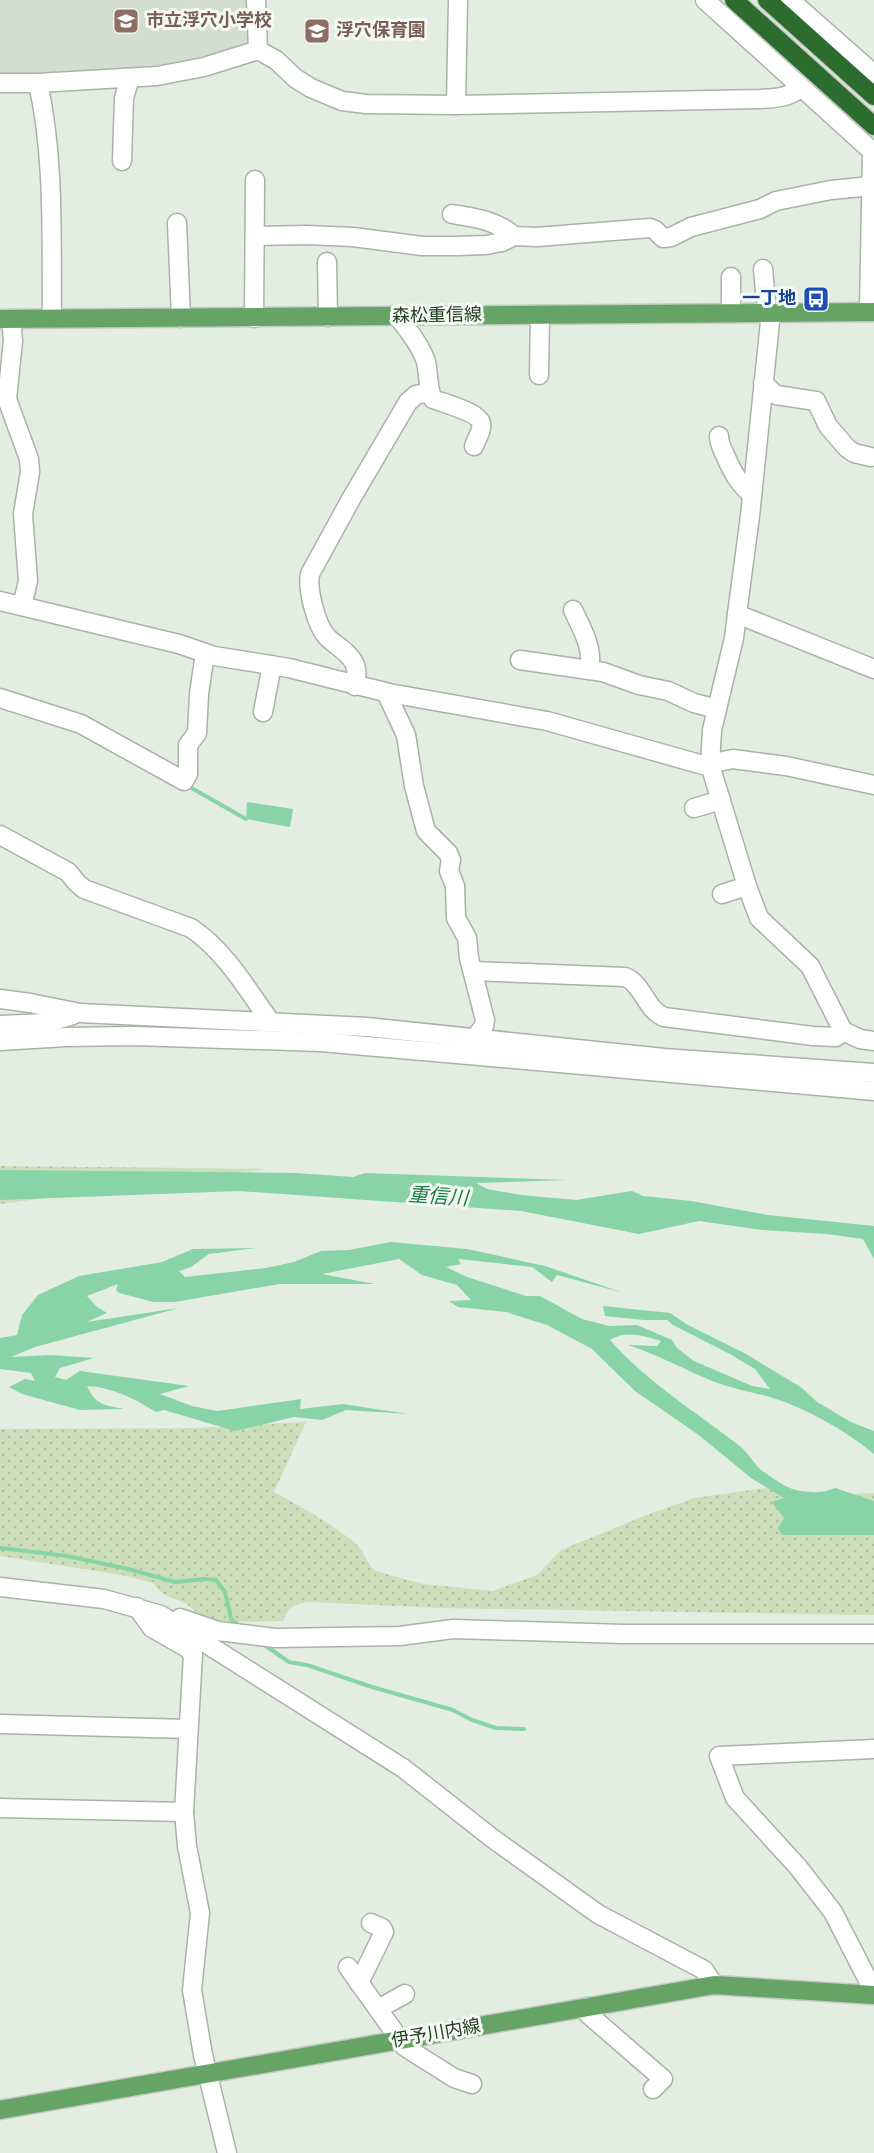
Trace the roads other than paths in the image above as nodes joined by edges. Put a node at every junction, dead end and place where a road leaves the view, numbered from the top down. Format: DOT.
graph roads {
  1 [pos="256,0"];
  2 [pos="458,0"];
  3 [pos="705,0"];
  4 [pos="734,0"];
  5 [pos="767,0"];
  6 [pos="790,0"];
  7 [pos="258,50"];
  8 [pos="874,74"];
  9 [pos="130,78"];
  10 [pos="0,83"];
  11 [pos="38,83"];
  12 [pos="801,87"];
  13 [pos="874,96"];
  14 [pos="456,105"];
  15 [pos="874,126"];
  16 [pos="873,152"];
  17 [pos="122,161"];
  18 [pos="255,180"];
  19 [pos="871,186"];
  20 [pos="452,214"];
  21 [pos="177,223"];
  22 [pos="255,236"];
  23 [pos="514,236"];
  24 [pos="327,262"];
  25 [pos="763,269"];
  26 [pos="731,277"];
  27 [pos="769,312"];
  28 [pos="872,312"];
  29 [pos="731,313"];
  30 [pos="540,315"];
  31 [pos="398,316"];
  32 [pos="328,317"];
  33 [pos="52,318"];
  34 [pos="181,318"];
  35 [pos="254,318"];
  36 [pos="5,319"];
  37 [pos="539,375"];
  38 [pos="763,383"];
  39 [pos="429,392"];
  40 [pos="718,436"];
  41 [pos="474,446"];
  42 [pos="871,457"];
  43 [pos="752,495"];
  44 [pos="0,600"];
  45 [pos="22,606"];
  46 [pos="573,610"];
  47 [pos="737,614"];
  48 [pos="205,652"];
  49 [pos="520,660"];
  50 [pos="272,665"];
  51 [pos="874,669"];
  52 [pos="589,670"];
  53 [pos="355,686"];
  54 [pos="388,693"];
  55 [pos="0,698"];
  56 [pos="717,709"];
  57 [pos="263,712"];
  58 [pos="710,765"];
  59 [pos="874,785"];
  60 [pos="722,800"];
  61 [pos="694,808"];
  62 [pos="0,836"];
  63 [pos="747,886"];
  64 [pos="722,894"];
  65 [pos="473,971"];
  66 [pos="0,999"];
  67 [pos="80,1013"];
  68 [pos="270,1021"];
  69 [pos="0,1025"];
  70 [pos="843,1031"];
  71 [pos="134,1035"];
  72 [pos="475,1038"];
  73 [pos="0,1041"];
  74 [pos="874,1041"];
  75 [pos="874,1074"];
  76 [pos="874,1091"];
  77 [pos="0,1587"];
  78 [pos="137,1607"];
  79 [pos="161,1615"];
  80 [pos="874,1634"];
  81 [pos="0,1724"];
  82 [pos="188,1729"];
  83 [pos="874,1749"];
  84 [pos="0,1808"];
  85 [pos="184,1812"];
  86 [pos="371,1923"];
  87 [pos="348,1967"];
  88 [pos="359,1983"];
  89 [pos="714,1985"];
  90 [pos="874,1993"];
  91 [pos="405,1994"];
  92 [pos="587,2007"];
  93 [pos="378,2009"];
  94 [pos="400,2041"];
  95 [pos="207,2074"];
  96 [pos="472,2084"];
  97 [pos="654,2089"];
  98 [pos="0,2110"];
  99 [pos="227,2153"];
  1 -- 7 [label="street"];
  2 -- 14 [label="street"];
  3 -- 12 [label="street"];
  4 -- 15 [label="highway"];
  5 -- 13 [label="highway"];
  6 -- 8 [label="street"];
  7 -- 9 [label="street"];
  7 -- 14 [label="street"];
  9 -- 11 [label="street"];
  9 -- 17 [label="street"];
  10 -- 11 [label="street"];
  11 -- 33 [label="street"];
  12 -- 14 [label="street"];
  12 -- 16 [label="street"];
  16 -- 19 [label="street"];
  18 -- 22 [label="street"];
  19 -- 23 [label="street"];
  19 -- 28 [label="street"];
  20 -- 23 [label="street"];
  21 -- 34 [label="street"];
  22 -- 23 [label="street"];
  22 -- 35 [label="street"];
  24 -- 32 [label="street"];
  25 -- 27 [label="street"];
  26 -- 29 [label="street"];
  27 -- 28 [label="main road, 森松重信線"];
  27 -- 29 [label="main road, 森松重信線"];
  27 -- 38 [label="street"];
  29 -- 30 [label="main road, 森松重信線"];
  30 -- 31 [label="main road, 森松重信線"];
  30 -- 37 [label="street"];
  31 -- 32 [label="main road, 森松重信線"];
  31 -- 39 [label="street"];
  32 -- 35 [label="main road, 森松重信線"];
  33 -- 34 [label="main road, 森松重信線"];
  33 -- 36 [label="main road, 森松重信線"];
  34 -- 35 [label="main road, 森松重信線"];
  36 -- 45 [label="street"];
  38 -- 42 [label="street"];
  38 -- 43 [label="street"];
  39 -- 41 [label="street"];
  39 -- 53 [label="street"];
  40 -- 43 [label="street"];
  43 -- 47 [label="street"];
  44 -- 45 [label="street"];
  45 -- 48 [label="street"];
  46 -- 52 [label="street"];
  47 -- 51 [label="street"];
  47 -- 56 [label="street"];
  48 -- 50 [label="street"];
  48 -- 55 [label="street"];
  49 -- 52 [label="street"];
  50 -- 53 [label="street"];
  50 -- 57 [label="street"];
  52 -- 56 [label="street"];
  53 -- 54 [label="street"];
  54 -- 58 [label="street"];
  54 -- 65 [label="street"];
  56 -- 58 [label="street"];
  58 -- 59 [label="street"];
  58 -- 60 [label="street"];
  60 -- 61 [label="street"];
  60 -- 63 [label="street"];
  62 -- 68 [label="street"];
  63 -- 64 [label="street"];
  63 -- 70 [label="street"];
  65 -- 70 [label="street"];
  65 -- 72 [label="street"];
  66 -- 67 [label="street"];
  67 -- 68 [label="street"];
  67 -- 69 [label="street"];
  67 -- 71 [label="street"];
  68 -- 72 [label="street"];
  70 -- 74 [label="street"];
  71 -- 73 [label="street"];
  71 -- 76 [label="street"];
  72 -- 75 [label="street"];
  77 -- 78 [label="street"];
  78 -- 79 [label="street"];
  78 -- 82 [label="street"];
  79 -- 80 [label="street"];
  79 -- 89 [label="street"];
  81 -- 82 [label="street"];
  82 -- 85 [label="street"];
  83 -- 90 [label="street"];
  84 -- 85 [label="street"];
  85 -- 95 [label="street"];
  86 -- 88 [label="street"];
  87 -- 88 [label="street"];
  88 -- 93 [label="street"];
  89 -- 90 [label="main road, 伊予川内線"];
  89 -- 92 [label="main road, 伊予川内線"];
  91 -- 93 [label="street"];
  92 -- 94 [label="main road, 伊予川内線"];
  92 -- 97 [label="street"];
  93 -- 94 [label="street"];
  94 -- 95 [label="main road, 伊予川内線"];
  94 -- 96 [label="street"];
  95 -- 98 [label="main road, 伊予川内線"];
  95 -- 99 [label="street"];
}
